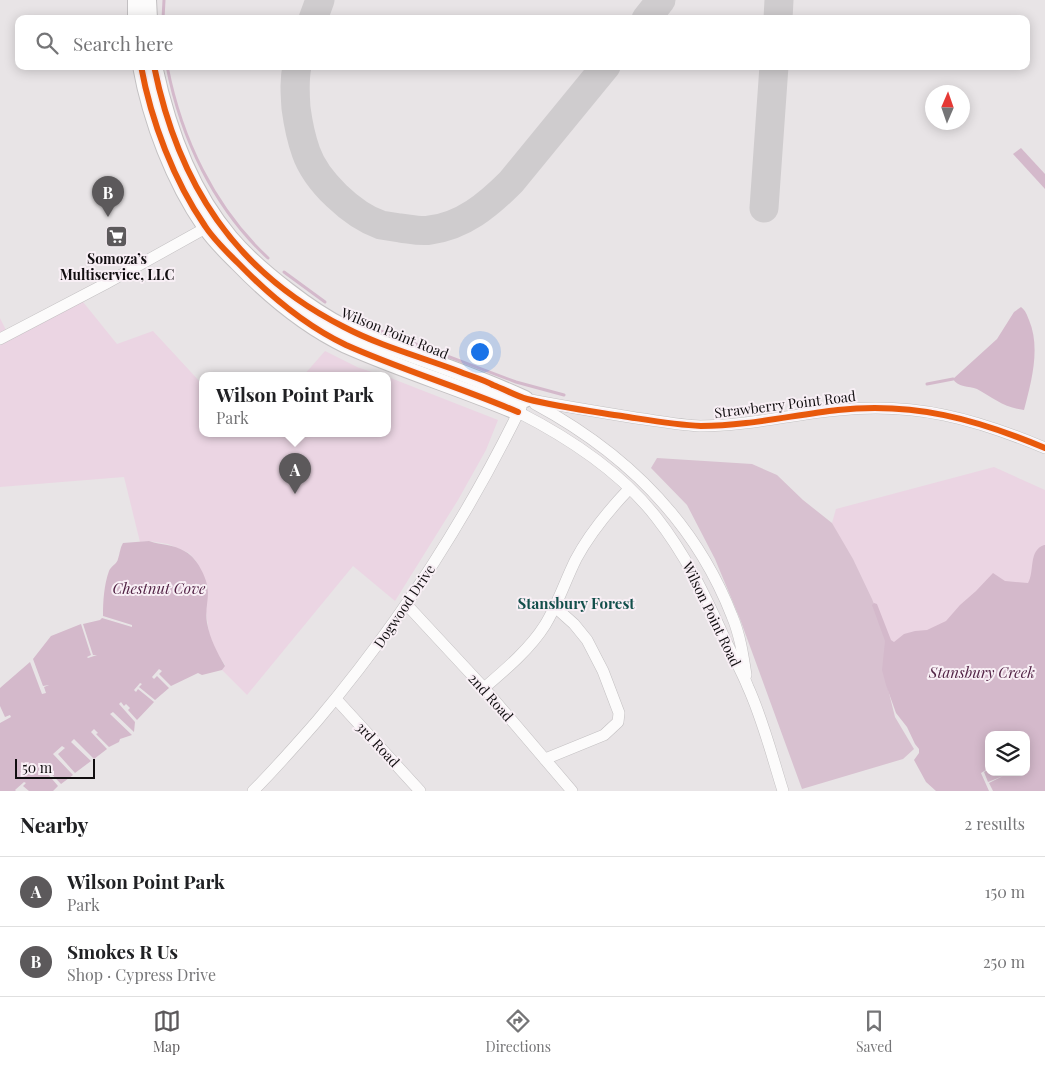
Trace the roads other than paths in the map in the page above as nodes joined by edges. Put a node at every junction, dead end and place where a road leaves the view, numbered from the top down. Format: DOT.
graph roads {
  1 [pos="136,0"];
  2 [pos="148,0"];
  3 [pos="136,15"];
  4 [pos="149,15"];
  5 [pos="142,70"];
  6 [pos="155,70"];
  7 [pos="211,224"];
  8 [pos="0,339"];
  9 [pos="522,405"];
  10 [pos="1045,448"];
  11 [pos="629,489"];
  12 [pos="407,605"];
  13 [pos="555,608"];
  14 [pos="748,687"];
  15 [pos="484,688"];
  16 [pos="336,699"];
  17 [pos="545,759"];
  18 [pos="258,789"];
  19 [pos="420,791"];
  20 [pos="572,791"];
  21 [pos="783,791"];
  1 -- 3 [label="street"];
  2 -- 4 [label="street"];
  5 -- 7 [label="street, Wilson Point Road"];
  6 -- 7 [label="street, Wilson Point Road"];
  7 -- 8 [label="street"];
  7 -- 9 [label="street, Wilson Point Road"];
  9 -- 10 [label="street, Strawberry Point Road"];
  9 -- 11 [label="street, Wilson Point Road"];
  9 -- 12 [label="street, Dogwood Drive"];
  9 -- 14 [label="street, Wilson Point Road"];
  11 -- 13 [label="street"];
  11 -- 14 [label="street, Wilson Point Road"];
  12 -- 15 [label="street, 2nd Road"];
  12 -- 16 [label="street, Dogwood Drive"];
  13 -- 15 [label="street"];
  13 -- 17 [label="street"];
  14 -- 21 [label="street, Wilson Point Road"];
  15 -- 17 [label="street, 2nd Road"];
  16 -- 18 [label="street, Dogwood Drive"];
  16 -- 19 [label="street, 3rd Road"];
  17 -- 20 [label="street, 2nd Road"];
}
